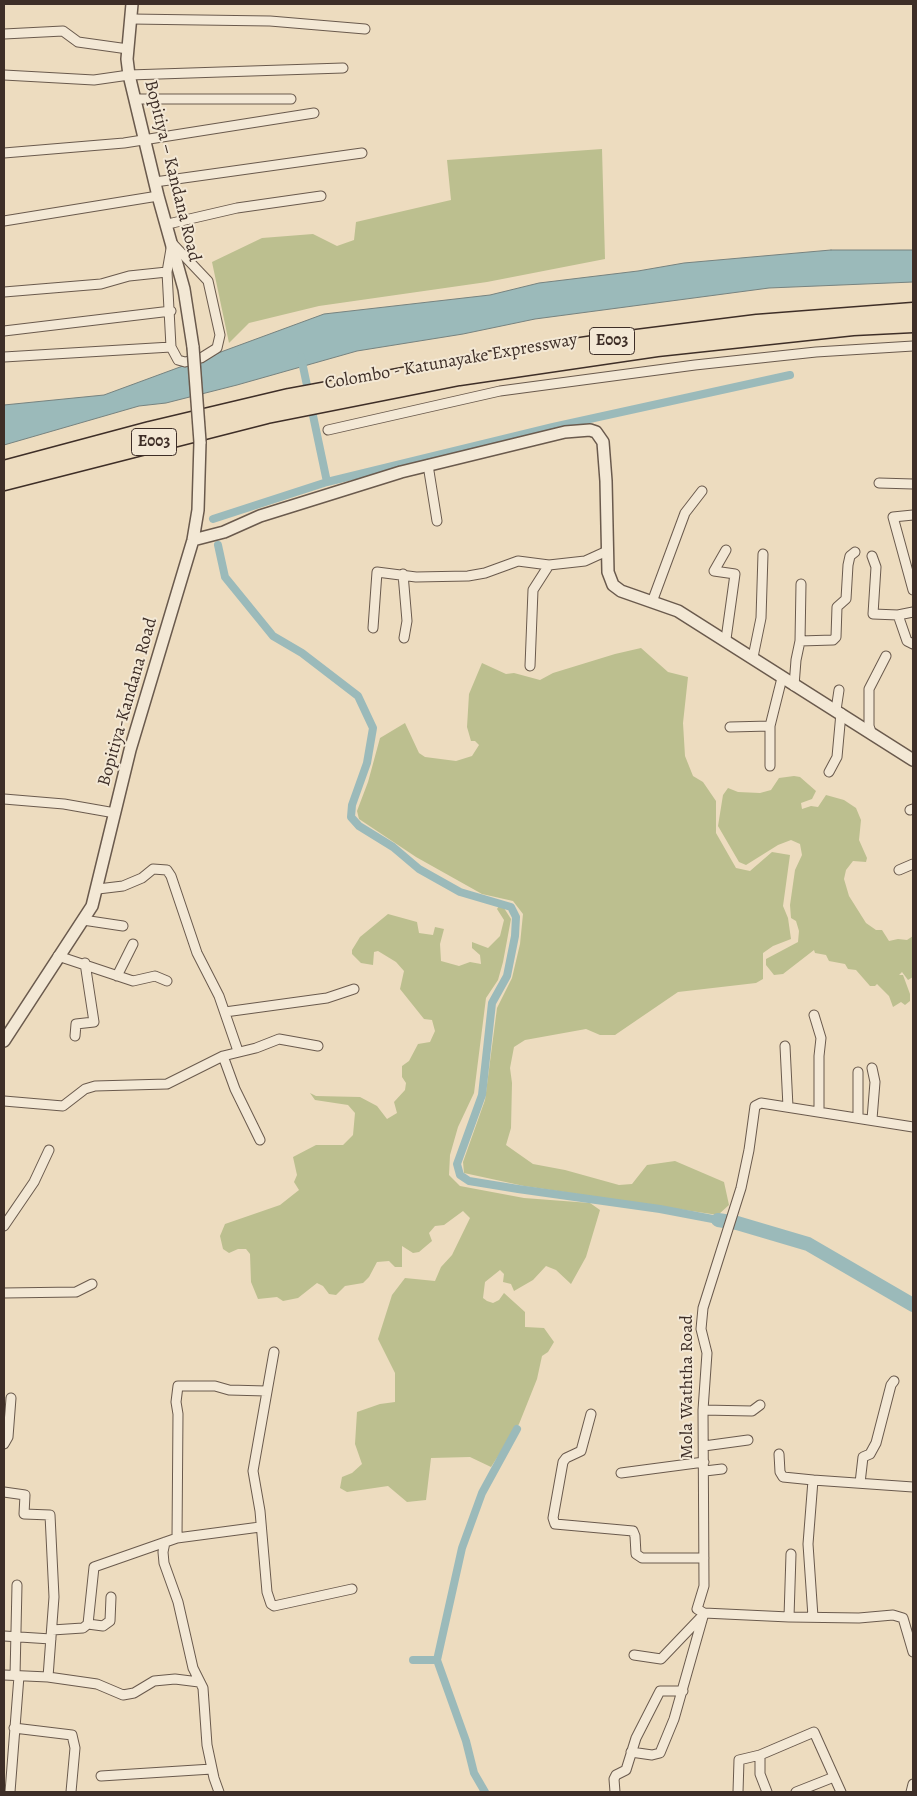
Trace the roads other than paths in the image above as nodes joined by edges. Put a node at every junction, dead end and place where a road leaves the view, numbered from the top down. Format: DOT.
graph roads {
  1 [pos="132,4"];
  2 [pos="131,19"];
  3 [pos="365,29"];
  4 [pos="4,34"];
  5 [pos="128,49"];
  6 [pos="344,68"];
  7 [pos="4,75"];
  8 [pos="129,75"];
  9 [pos="136,99"];
  10 [pos="291,99"];
  11 [pos="314,114"];
  12 [pos="145,140"];
  13 [pos="4,153"];
  14 [pos="362,154"];
  15 [pos="155,182"];
  16 [pos="158,196"];
  17 [pos="321,196"];
  18 [pos="4,221"];
  19 [pos="168,224"];
  20 [pos="172,243"];
  21 [pos="168,272"];
  22 [pos="4,292"];
  23 [pos="913,311"];
  24 [pos="171,312"];
  25 [pos="913,324"];
  26 [pos="4,332"];
  27 [pos="913,346"];
  28 [pos="171,347"];
  29 [pos="193,347"];
  30 [pos="4,357"];
  31 [pos="310,400"];
  32 [pos="328,430"];
  33 [pos="428,466"];
  34 [pos="4,469"];
  35 [pos="4,482"];
  36 [pos="879,482"];
  37 [pos="913,484"];
  38 [pos="702,491"];
  39 [pos="913,515"];
  40 [pos="437,521"];
  41 [pos="194,540"];
  42 [pos="726,550"];
  43 [pos="606,551"];
  44 [pos="856,552"];
  45 [pos="763,554"];
  46 [pos="872,556"];
  47 [pos="549,565"];
  48 [pos="403,574"];
  49 [pos="801,584"];
  50 [pos="913,590"];
  51 [pos="652,602"];
  52 [pos="913,612"];
  53 [pos="898,616"];
  54 [pos="373,628"];
  55 [pos="404,638"];
  56 [pos="726,639"];
  57 [pos="800,641"];
  58 [pos="913,644"];
  59 [pos="886,656"];
  60 [pos="753,657"];
  61 [pos="530,666"];
  62 [pos="782,678"];
  63 [pos="794,686"];
  64 [pos="839,690"];
  65 [pos="839,712"];
  66 [pos="770,726"];
  67 [pos="730,727"];
  68 [pos="872,735"];
  69 [pos="913,760"];
  70 [pos="770,766"];
  71 [pos="829,772"];
  72 [pos="4,799"];
  73 [pos="115,813"];
  74 [pos="913,864"];
  75 [pos="898,870"];
  76 [pos="98,888"];
  77 [pos="83,920"];
  78 [pos="123,926"];
  79 [pos="133,944"];
  80 [pos="58,956"];
  81 [pos="86,963"];
  82 [pos="117,976"];
  83 [pos="167,982"];
  84 [pos="354,989"];
  85 [pos="225,1012"];
  86 [pos="814,1015"];
  87 [pos="75,1036"];
  88 [pos="4,1041"];
  89 [pos="318,1046"];
  90 [pos="785,1046"];
  91 [pos="238,1051"];
  92 [pos="223,1056"];
  93 [pos="872,1068"];
  94 [pos="858,1072"];
  95 [pos="4,1101"];
  96 [pos="788,1107"];
  97 [pos="819,1111"];
  98 [pos="858,1117"];
  99 [pos="872,1119"];
  100 [pos="913,1127"];
  101 [pos="260,1140"];
  102 [pos="49,1150"];
  103 [pos="4,1226"];
  104 [pos="92,1284"];
  105 [pos="4,1293"];
  106 [pos="274,1352"];
  107 [pos="894,1381"];
  108 [pos="266,1391"];
  109 [pos="11,1398"];
  110 [pos="760,1405"];
  111 [pos="703,1410"];
  112 [pos="591,1414"];
  113 [pos="748,1440"];
  114 [pos="4,1444"];
  115 [pos="704,1446"];
  116 [pos="779,1454"];
  117 [pos="704,1462"];
  118 [pos="722,1469"];
  119 [pos="705,1471"];
  120 [pos="620,1472"];
  121 [pos="813,1480"];
  122 [pos="860,1483"];
  123 [pos="913,1487"];
  124 [pos="4,1492"];
  125 [pos="260,1528"];
  126 [pos="177,1538"];
  127 [pos="165,1542"];
  128 [pos="791,1554"];
  129 [pos="704,1558"];
  130 [pos="17,1585"];
  131 [pos="352,1589"];
  132 [pos="112,1598"];
  133 [pos="704,1614"];
  134 [pos="789,1617"];
  135 [pos="813,1617"];
  136 [pos="88,1624"];
  137 [pos="52,1635"];
  138 [pos="4,1636"];
  139 [pos="16,1637"];
  140 [pos="913,1652"];
  141 [pos="634,1655"];
  142 [pos="4,1675"];
  143 [pos="17,1676"];
  144 [pos="48,1677"];
  145 [pos="199,1682"];
  146 [pos="683,1691"];
  147 [pos="14,1728"];
  148 [pos="631,1752"];
  149 [pos="760,1755"];
  150 [pos="212,1769"];
  151 [pos="101,1776"];
  152 [pos="834,1777"];
  153 [pos="913,1784"];
  154 [pos="10,1792"];
  155 [pos="72,1792"];
  156 [pos="220,1792"];
  157 [pos="615,1792"];
  158 [pos="738,1792"];
  159 [pos="767,1792"];
  160 [pos="796,1792"];
  161 [pos="841,1792"];
  162 [pos="912,1792"];
  1 -- 2 [label="street, Bopitiya – Kandana Road"];
  2 -- 3 [label="street"];
  2 -- 5 [label="street, Bopitiya – Kandana Road"];
  4 -- 5 [label="street"];
  5 -- 8 [label="street, Bopitiya – Kandana Road"];
  6 -- 8 [label="street"];
  7 -- 8 [label="street"];
  8 -- 9 [label="street, Bopitiya – Kandana Road"];
  9 -- 10 [label="street"];
  9 -- 12 [label="street, Bopitiya – Kandana Road"];
  11 -- 12 [label="street"];
  12 -- 13 [label="street"];
  12 -- 15 [label="street, Bopitiya – Kandana Road"];
  14 -- 15 [label="street"];
  15 -- 16 [label="street, Bopitiya – Kandana Road"];
  16 -- 18 [label="street"];
  16 -- 19 [label="street, Bopitiya – Kandana Road"];
  17 -- 19 [label="street"];
  19 -- 20 [label="street, Bopitiya – Kandana Road"];
  20 -- 21 [label="street"];
  20 -- 28 [label="street"];
  20 -- 29 [label="street, Bopitiya – Kandana Road"];
  21 -- 22 [label="street"];
  21 -- 24 [label="street"];
  23 -- 31 [label="highway, Colombo - Katunayake Expressway / E003"];
  24 -- 26 [label="street"];
  24 -- 28 [label="street"];
  25 -- 31 [label="highway, Colombo - Katunayake Expressway / E003"];
  27 -- 32 [label="street"];
  28 -- 30 [label="street"];
  29 -- 41 [label="street, Bopitiya-Kandana Road, bridge"];
  31 -- 34 [label="highway, Colombo - Katunayake Expressway / E003"];
  31 -- 35 [label="highway, Colombo - Katunayake Expressway / E003"];
  33 -- 40 [label="street"];
  33 -- 41 [label="street"];
  33 -- 43 [label="street"];
  36 -- 37 [label="street"];
  38 -- 51 [label="street"];
  39 -- 50 [label="street"];
  41 -- 73 [label="street, Bopitiya-Kandana Road"];
  42 -- 56 [label="street"];
  43 -- 47 [label="street"];
  43 -- 51 [label="street"];
  44 -- 57 [label="street"];
  45 -- 60 [label="street"];
  46 -- 53 [label="street"];
  47 -- 48 [label="street"];
  47 -- 61 [label="street"];
  48 -- 54 [label="street"];
  48 -- 55 [label="street"];
  49 -- 57 [label="street"];
  51 -- 56 [label="street"];
  52 -- 53 [label="street"];
  53 -- 58 [label="street"];
  56 -- 60 [label="street"];
  57 -- 63 [label="street"];
  59 -- 68 [label="street"];
  60 -- 62 [label="street"];
  62 -- 63 [label="street"];
  62 -- 66 [label="street"];
  63 -- 65 [label="street"];
  64 -- 65 [label="street"];
  65 -- 68 [label="street"];
  65 -- 71 [label="street"];
  66 -- 67 [label="street"];
  66 -- 70 [label="street"];
  68 -- 69 [label="street"];
  72 -- 73 [label="street"];
  73 -- 76 [label="street, Bopitiya-Kandana Road"];
  74 -- 75 [label="street"];
  76 -- 77 [label="street, Bopitiya-Kandana Road"];
  76 -- 85 [label="street"];
  77 -- 78 [label="street"];
  77 -- 80 [label="street, Bopitiya-Kandana Road"];
  79 -- 82 [label="street"];
  80 -- 81 [label="street"];
  80 -- 88 [label="street, Bopitiya-Kandana Road"];
  81 -- 82 [label="street"];
  81 -- 87 [label="street"];
  82 -- 83 [label="street"];
  84 -- 85 [label="street"];
  85 -- 91 [label="street"];
  86 -- 97 [label="street"];
  89 -- 91 [label="street"];
  90 -- 96 [label="street"];
  91 -- 92 [label="street"];
  92 -- 95 [label="street"];
  92 -- 101 [label="street"];
  93 -- 99 [label="street"];
  94 -- 98 [label="street"];
  96 -- 97 [label="street, Mola Waththa Road"];
  96 -- 111 [label="street, Mola Waththa Road"];
  97 -- 98 [label="street, Mola Waththa Road"];
  98 -- 99 [label="street, Mola Waththa Road"];
  99 -- 100 [label="street, Mola Waththa Road"];
  102 -- 103 [label="street"];
  104 -- 105 [label="street"];
  106 -- 108 [label="street"];
  107 -- 122 [label="street"];
  108 -- 125 [label="street"];
  108 -- 126 [label="street"];
  109 -- 114 [label="street"];
  110 -- 111 [label="street"];
  111 -- 115 [label="street, Mola Waththa Road"];
  112 -- 129 [label="street"];
  113 -- 115 [label="street"];
  115 -- 117 [label="street, Mola Waththa Road"];
  116 -- 121 [label="street"];
  117 -- 119 [label="street, Mola Waththa Road"];
  117 -- 120 [label="street"];
  118 -- 119 [label="street"];
  119 -- 129 [label="street, Mola Waththa Road"];
  121 -- 122 [label="street"];
  121 -- 135 [label="street"];
  122 -- 123 [label="street"];
  124 -- 137 [label="street"];
  125 -- 126 [label="street"];
  125 -- 131 [label="street"];
  126 -- 127 [label="street"];
  127 -- 136 [label="street"];
  127 -- 145 [label="street"];
  128 -- 134 [label="street"];
  129 -- 133 [label="street, Mola Waththa Road"];
  130 -- 139 [label="street"];
  132 -- 136 [label="street"];
  133 -- 134 [label="street"];
  133 -- 141 [label="street"];
  133 -- 146 [label="street"];
  134 -- 135 [label="street"];
  135 -- 140 [label="street"];
  136 -- 137 [label="street"];
  137 -- 139 [label="street"];
  137 -- 144 [label="street"];
  138 -- 139 [label="street"];
  139 -- 143 [label="street"];
  142 -- 143 [label="street"];
  143 -- 144 [label="street"];
  143 -- 147 [label="street"];
  144 -- 145 [label="street"];
  145 -- 150 [label="street"];
  146 -- 148 [label="street"];
  146 -- 148 [label="street"];
  147 -- 154 [label="street"];
  147 -- 155 [label="street"];
  148 -- 157 [label="street"];
  149 -- 152 [label="street"];
  149 -- 158 [label="street"];
  149 -- 159 [label="street"];
  150 -- 151 [label="street"];
  150 -- 156 [label="street"];
  152 -- 160 [label="street"];
  152 -- 161 [label="street"];
  153 -- 162 [label="street"];
}
